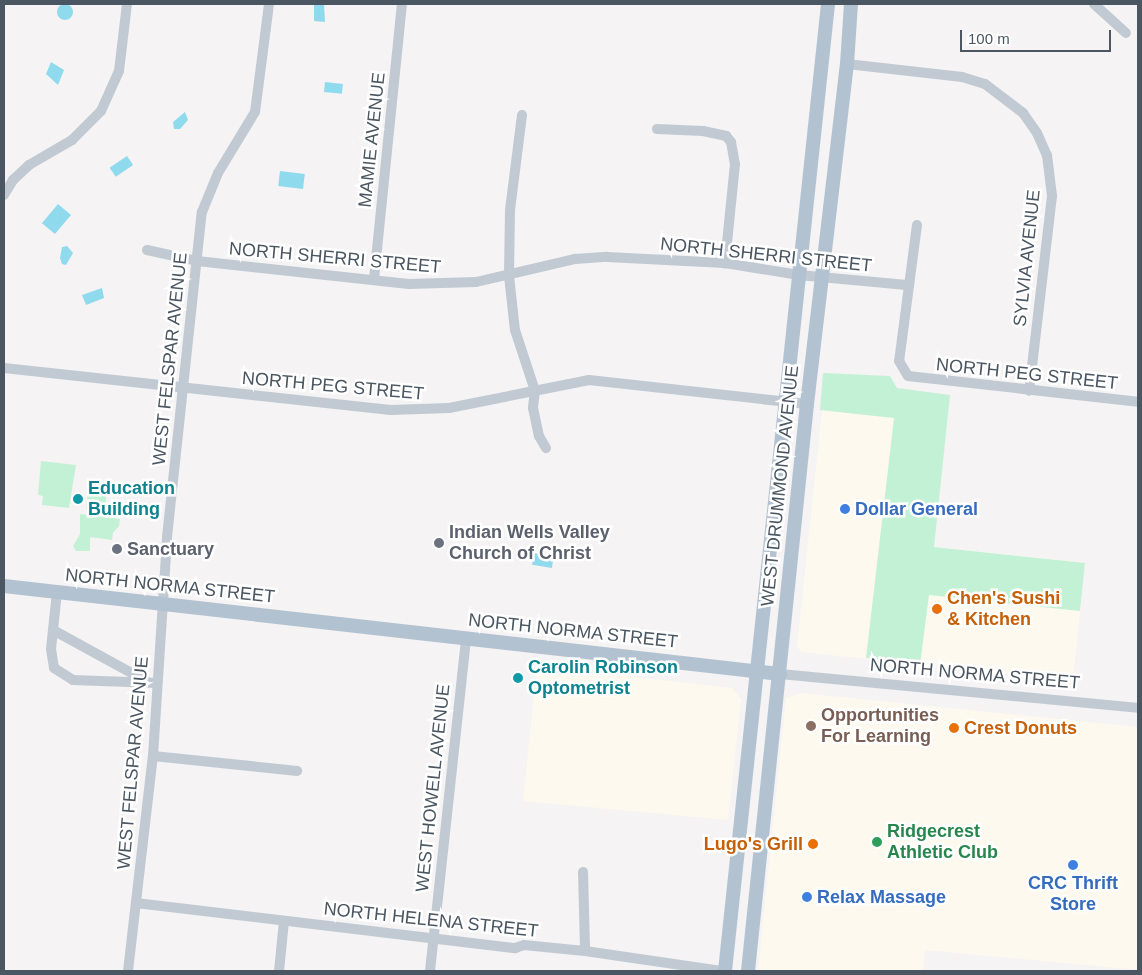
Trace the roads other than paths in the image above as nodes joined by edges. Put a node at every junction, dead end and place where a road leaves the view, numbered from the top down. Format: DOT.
graph roads {
  1 [pos="127,4"];
  2 [pos="269,4"];
  3 [pos="402,4"];
  4 [pos="828,4"];
  5 [pos="851,4"];
  6 [pos="1094,4"];
  7 [pos="1126,33"];
  8 [pos="847,64"];
  9 [pos="522,115"];
  10 [pos="657,129"];
  11 [pos="4,195"];
  12 [pos="917,225"];
  13 [pos="147,250"];
  14 [pos="197,261"];
  15 [pos="725,263"];
  16 [pos="799,275"];
  17 [pos="509,276"];
  18 [pos="822,276"];
  19 [pos="374,279"];
  20 [pos="907,285"];
  21 [pos="4,368"];
  22 [pos="184,388"];
  23 [pos="535,391"];
  24 [pos="1029,391"];
  25 [pos="787,402"];
  26 [pos="1138,402"];
  27 [pos="807,404"];
  28 [pos="546,448"];
  29 [pos="4,586"];
  30 [pos="57,592"];
  31 [pos="164,604"];
  32 [pos="53,630"];
  33 [pos="466,638"];
  34 [pos="757,671"];
  35 [pos="780,674"];
  36 [pos="153,683"];
  37 [pos="1138,708"];
  38 [pos="153,756"];
  39 [pos="297,771"];
  40 [pos="743,805"];
  41 [pos="765,808"];
  42 [pos="583,872"];
  43 [pos="136,903"];
  44 [pos="284,922"];
  45 [pos="434,938"];
  46 [pos="584,951"];
  47 [pos="128,971"];
  48 [pos="279,971"];
  49 [pos="430,971"];
  50 [pos="724,971"];
  51 [pos="748,971"];
  1 -- 11 [label="street"];
  2 -- 14 [label="street, WEST FELSPAR AVENUE"];
  3 -- 19 [label="street, MAMIE AVENUE"];
  4 -- 16 [label="main road, WEST DRUMMOND AVENUE"];
  5 -- 8 [label="main road, WEST DRUMMOND AVENUE"];
  6 -- 7 [label="street"];
  8 -- 18 [label="main road, WEST DRUMMOND AVENUE"];
  8 -- 24 [label="street, SYLVIA AVENUE"];
  9 -- 17 [label="street"];
  10 -- 15 [label="street"];
  12 -- 20 [label="street"];
  13 -- 14 [label="street, NORTH SHERRI STREET"];
  14 -- 19 [label="street, NORTH SHERRI STREET"];
  14 -- 22 [label="street, WEST FELSPAR AVENUE"];
  15 -- 16 [label="street, NORTH SHERRI STREET"];
  15 -- 17 [label="street, NORTH SHERRI STREET"];
  16 -- 18 [label="street, NORTH SHERRI STREET"];
  16 -- 25 [label="main road, WEST DRUMMOND AVENUE"];
  17 -- 19 [label="street, NORTH SHERRI STREET"];
  17 -- 23 [label="street"];
  18 -- 20 [label="street, NORTH SHERRI STREET"];
  18 -- 27 [label="main road, WEST DRUMMOND AVENUE"];
  20 -- 24 [label="street, NORTH PEG STREET"];
  21 -- 22 [label="street, NORTH PEG STREET"];
  22 -- 23 [label="street, NORTH PEG STREET"];
  22 -- 31 [label="street, WEST FELSPAR AVENUE"];
  23 -- 25 [label="street, NORTH PEG STREET"];
  23 -- 28 [label="street"];
  24 -- 26 [label="street, NORTH PEG STREET"];
  25 -- 27 [label="street, NORTH PEG STREET"];
  25 -- 34 [label="main road, WEST DRUMMOND AVENUE"];
  27 -- 35 [label="main road, WEST DRUMMOND AVENUE"];
  29 -- 30 [label="main road, NORTH NORMA STREET"];
  30 -- 31 [label="main road, NORTH NORMA STREET"];
  30 -- 32 [label="street"];
  31 -- 33 [label="main road, NORTH NORMA STREET"];
  31 -- 36 [label="street, WEST FELSPAR AVENUE"];
  32 -- 36 [label="street"];
  32 -- 36 [label="street"];
  33 -- 34 [label="main road, NORTH NORMA STREET"];
  33 -- 45 [label="street, WEST HOWELL AVENUE"];
  34 -- 35 [label="main road, NORTH NORMA STREET"];
  34 -- 40 [label="main road, WEST DRUMMOND AVENUE"];
  35 -- 37 [label="street, NORTH NORMA STREET"];
  35 -- 41 [label="main road, WEST DRUMMOND AVENUE"];
  36 -- 38 [label="street, WEST FELSPAR AVENUE"];
  38 -- 39 [label="street"];
  38 -- 43 [label="street, WEST FELSPAR AVENUE"];
  40 -- 41 [label="main road"];
  40 -- 50 [label="main road, WEST DRUMMOND AVENUE"];
  41 -- 51 [label="main road, WEST DRUMMOND AVENUE"];
  42 -- 46 [label="street"];
  43 -- 44 [label="street, NORTH HELENA STREET"];
  43 -- 47 [label="street, WEST FELSPAR AVENUE"];
  44 -- 45 [label="street, NORTH HELENA STREET"];
  44 -- 48 [label="street"];
  45 -- 46 [label="street, NORTH HELENA STREET"];
  45 -- 49 [label="street, WEST HOWELL AVENUE"];
  46 -- 50 [label="street, NORTH HELENA STREET"];
}
